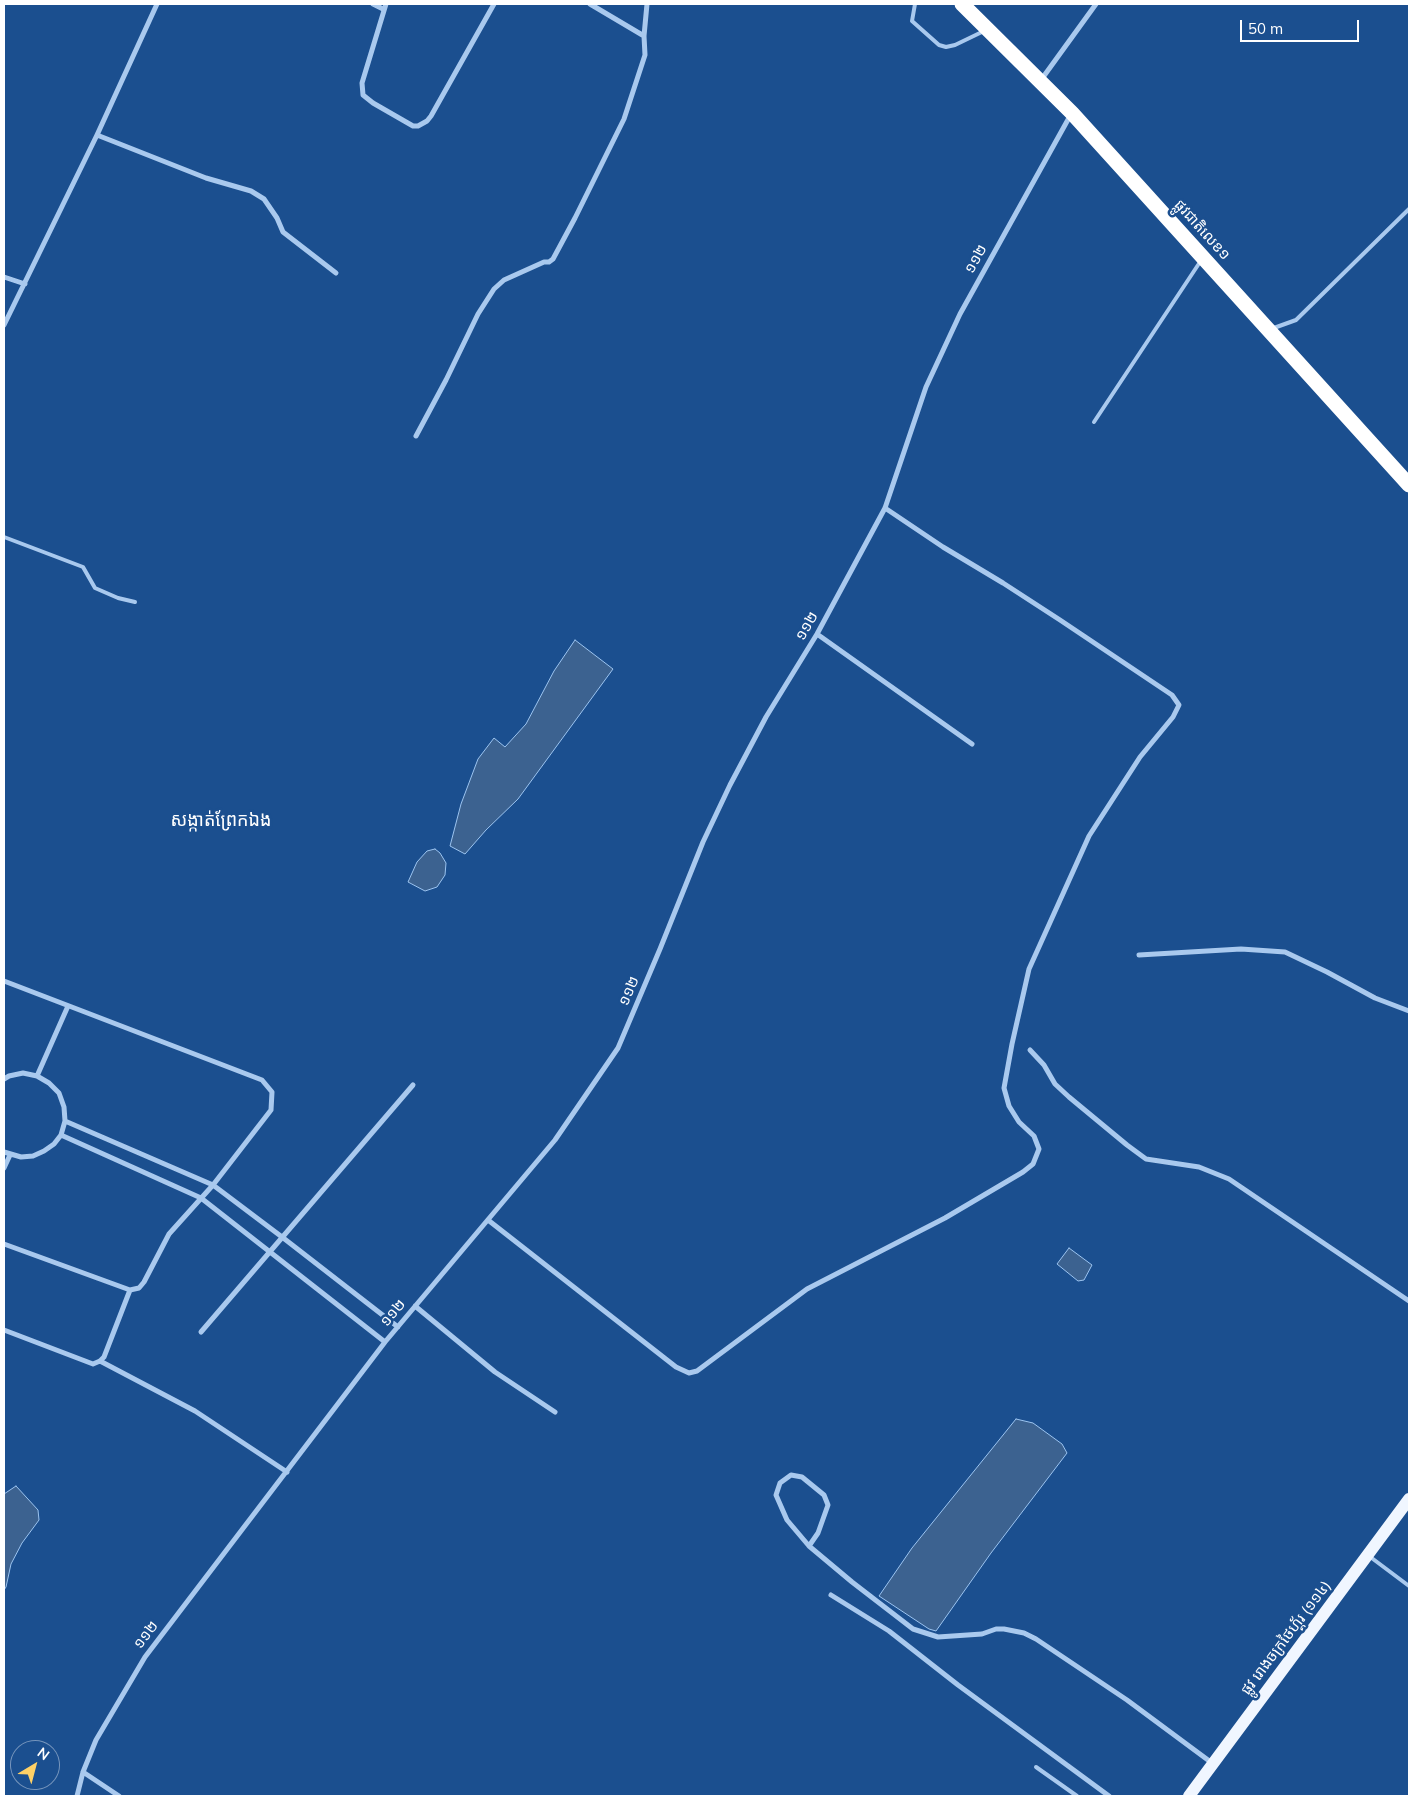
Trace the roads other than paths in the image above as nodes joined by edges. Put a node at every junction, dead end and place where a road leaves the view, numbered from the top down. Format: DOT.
graph roads {
  1 [pos="157,4"];
  2 [pos="373,4"];
  3 [pos="494,4"];
  4 [pos="590,4"];
  5 [pos="647,4"];
  6 [pos="914,4"];
  7 [pos="962,4"];
  8 [pos="1096,4"];
  9 [pos="385,6"];
  10 [pos="988,29"];
  11 [pos="644,36"];
  12 [pos="1041,81"];
  13 [pos="1072,113"];
  14 [pos="97,135"];
  15 [pos="1409,209"];
  16 [pos="1203,258"];
  17 [pos="336,273"];
  18 [pos="4,277"];
  19 [pos="25,284"];
  20 [pos="4,325"];
  21 [pos="1268,330"];
  22 [pos="1094,422"];
  23 [pos="416,436"];
  24 [pos="1409,485"];
  25 [pos="885,508"];
  26 [pos="4,537"];
  27 [pos="135,602"];
  28 [pos="817,634"];
  29 [pos="972,744"];
  30 [pos="1139,955"];
  31 [pos="4,981"];
  32 [pos="68,1006"];
  33 [pos="1409,1012"];
  34 [pos="1030,1050"];
  35 [pos="37,1076"];
  36 [pos="4,1079"];
  37 [pos="413,1085"];
  38 [pos="65,1121"];
  39 [pos="61,1135"];
  40 [pos="4,1152"];
  41 [pos="10,1155"];
  42 [pos="4,1168"];
  43 [pos="213,1185"];
  44 [pos="201,1198"];
  45 [pos="488,1220"];
  46 [pos="282,1237"];
  47 [pos="4,1244"];
  48 [pos="270,1252"];
  49 [pos="130,1290"];
  50 [pos="1409,1301"];
  51 [pos="415,1306"];
  52 [pos="398,1327"];
  53 [pos="4,1330"];
  54 [pos="201,1332"];
  55 [pos="385,1342"];
  56 [pos="100,1361"];
  57 [pos="555,1412"];
  58 [pos="287,1472"];
  59 [pos="1409,1499"];
  60 [pos="810,1546"];
  61 [pos="1368,1554"];
  62 [pos="1409,1586"];
  63 [pos="831,1595"];
  64 [pos="1213,1764"];
  65 [pos="1036,1767"];
  66 [pos="83,1772"];
  67 [pos="77,1796"];
  68 [pos="119,1796"];
  69 [pos="1077,1796"];
  70 [pos="1109,1796"];
  71 [pos="1189,1796"];
  1 -- 14 [label="street"];
  2 -- 9 [label="street"];
  3 -- 9 [label="street"];
  4 -- 11 [label="street"];
  5 -- 11 [label="street"];
  6 -- 10 [label="lane"];
  7 -- 10 [label="highway, ផ្លូវជាតិលេខ១"];
  8 -- 12 [label="street"];
  10 -- 12 [label="highway, ផ្លូវជាតិលេខ១"];
  11 -- 23 [label="street"];
  12 -- 13 [label="highway, ផ្លូវជាតិលេខ១"];
  13 -- 16 [label="highway, ផ្លូវជាតិលេខ១"];
  13 -- 25 [label="street, ១១២"];
  14 -- 17 [label="street"];
  14 -- 19 [label="street"];
  15 -- 21 [label="lane"];
  16 -- 21 [label="highway, ផ្លូវជាតិលេខ១"];
  16 -- 22 [label="lane"];
  18 -- 19 [label="street"];
  19 -- 20 [label="street"];
  21 -- 24 [label="highway, ផ្លូវជាតិលេខ១"];
  25 -- 28 [label="street, ១១២"];
  25 -- 45 [label="street"];
  26 -- 27 [label="lane"];
  28 -- 29 [label="street"];
  28 -- 45 [label="street, ១១២"];
  30 -- 33 [label="street"];
  31 -- 32 [label="street"];
  32 -- 35 [label="street"];
  32 -- 43 [label="street"];
  34 -- 50 [label="street"];
  35 -- 36 [label="street"];
  35 -- 38 [label="street"];
  37 -- 46 [label="street"];
  38 -- 39 [label="street"];
  38 -- 43 [label="street"];
  39 -- 41 [label="street"];
  39 -- 44 [label="street"];
  40 -- 41 [label="street"];
  41 -- 42 [label="street"];
  43 -- 44 [label="street"];
  43 -- 46 [label="street"];
  44 -- 48 [label="street"];
  44 -- 49 [label="street"];
  45 -- 51 [label="street, ១១២"];
  46 -- 48 [label="street"];
  46 -- 52 [label="street"];
  47 -- 49 [label="street"];
  48 -- 54 [label="street"];
  48 -- 55 [label="street"];
  49 -- 56 [label="street"];
  51 -- 52 [label="street, ១១២"];
  51 -- 57 [label="street"];
  52 -- 55 [label="street, ១១២"];
  53 -- 56 [label="street"];
  55 -- 58 [label="street, ១១២"];
  56 -- 58 [label="street"];
  58 -- 66 [label="street, ១១២"];
  59 -- 61 [label="main road, ផ្លូវ រោងចក្រថៃហ្គ័រ (១១៤)"];
  60 -- 60 [label="street"];
  60 -- 64 [label="street"];
  61 -- 62 [label="lane"];
  61 -- 64 [label="main road, ផ្លូវ រោងចក្រថៃហ្គ័រ (១១៤)"];
  63 -- 70 [label="street"];
  64 -- 71 [label="main road, ផ្លូវ រោងចក្រថៃហ្គ័រ (១១៤)"];
  65 -- 69 [label="lane"];
  66 -- 67 [label="street, ១១២"];
  66 -- 68 [label="street"];
}
